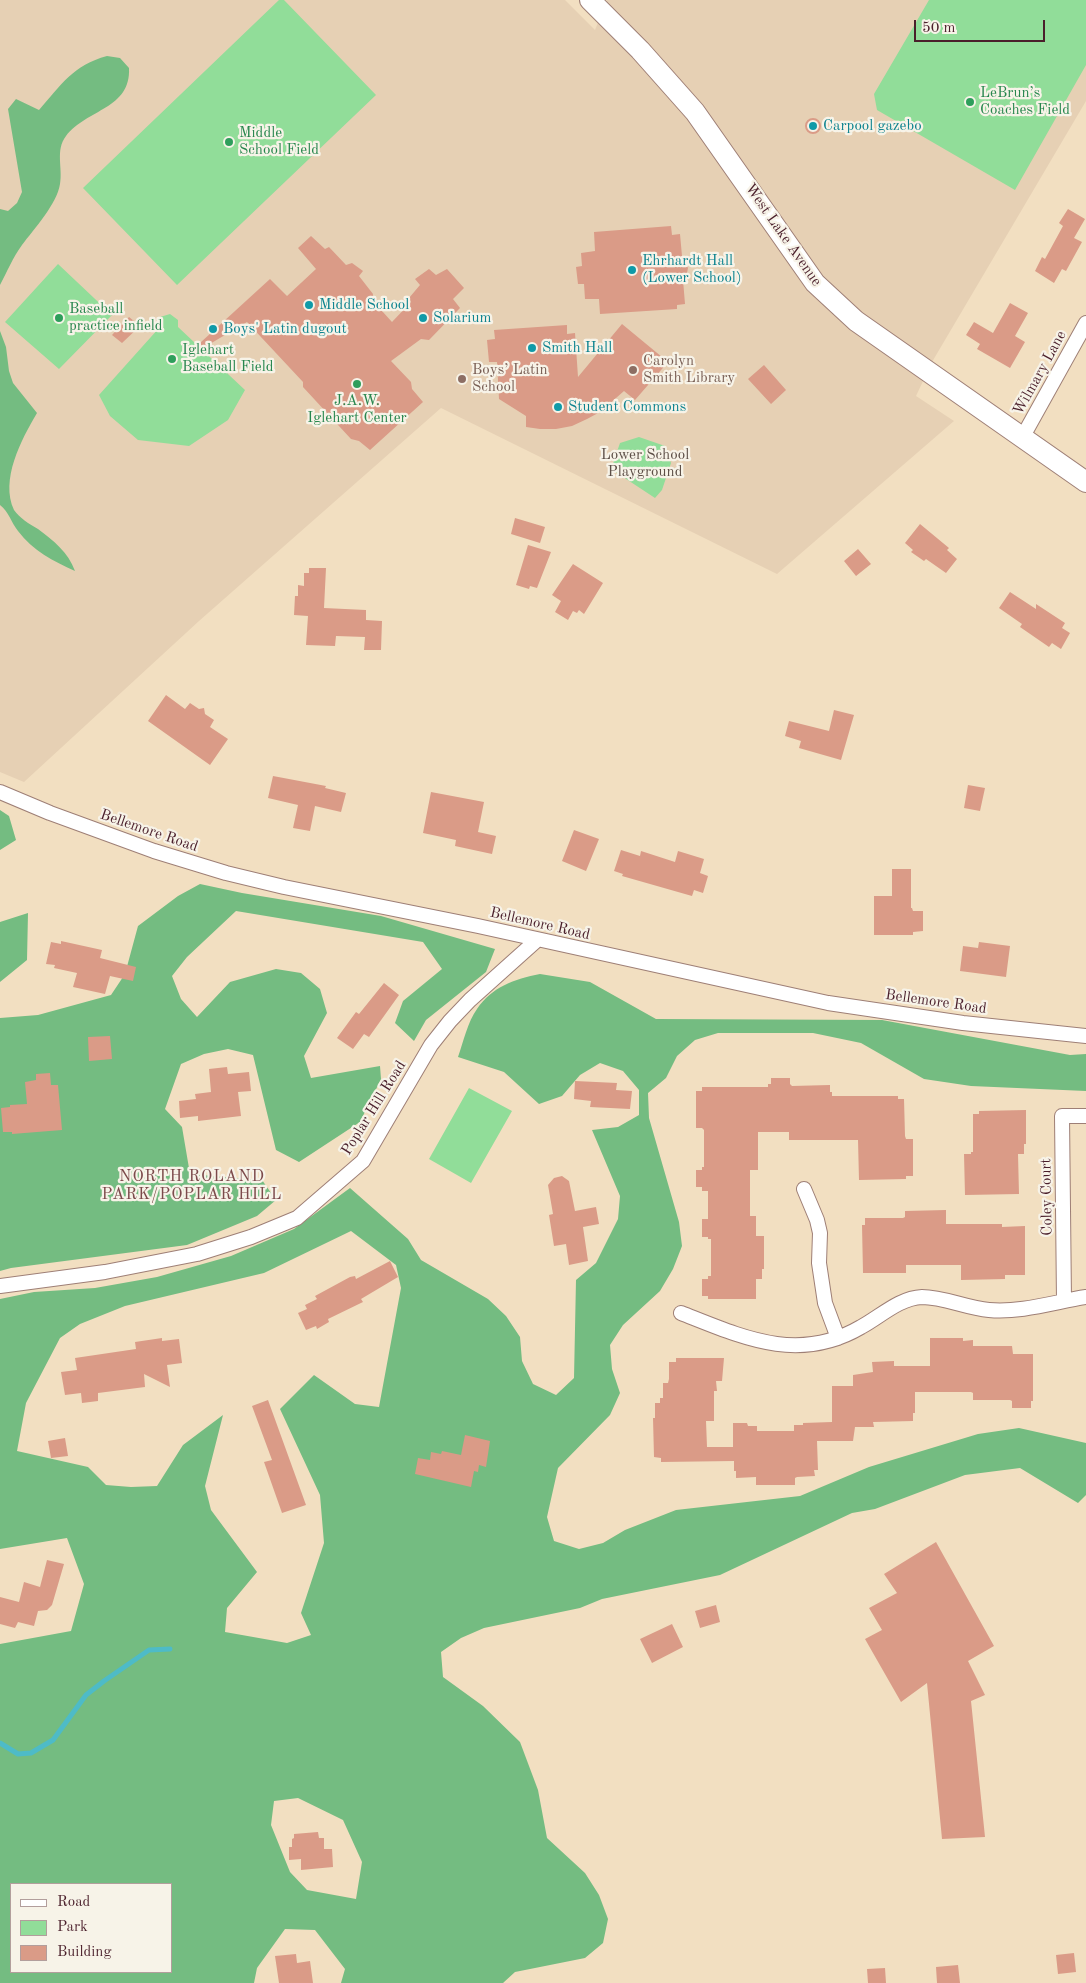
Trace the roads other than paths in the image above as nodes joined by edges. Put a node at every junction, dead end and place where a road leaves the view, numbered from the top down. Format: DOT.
graph roads {
  1 [pos="590,0"];
  2 [pos="1086,323"];
  3 [pos="1022,438"];
  4 [pos="1086,482"];
  5 [pos="0,792"];
  6 [pos="537,940"];
  7 [pos="1086,1036"];
  8 [pos="1086,1116"];
  9 [pos="804,1189"];
  10 [pos="0,1286"];
  11 [pos="1086,1298"];
  12 [pos="1064,1301"];
  13 [pos="680,1312"];
  14 [pos="838,1338"];
  1 -- 3 [label="street, West Lake Avenue"];
  2 -- 3 [label="street, Wilmary Lane"];
  3 -- 4 [label="street, West Lake Avenue"];
  5 -- 6 [label="street, Bellemore Road"];
  6 -- 7 [label="street, Bellemore Road"];
  6 -- 10 [label="street, Poplar Hill Road"];
  8 -- 12 [label="street, Coley Court"];
  9 -- 14 [label="street"];
  11 -- 12 [label="street"];
  12 -- 14 [label="street"];
  13 -- 14 [label="street"];
}
